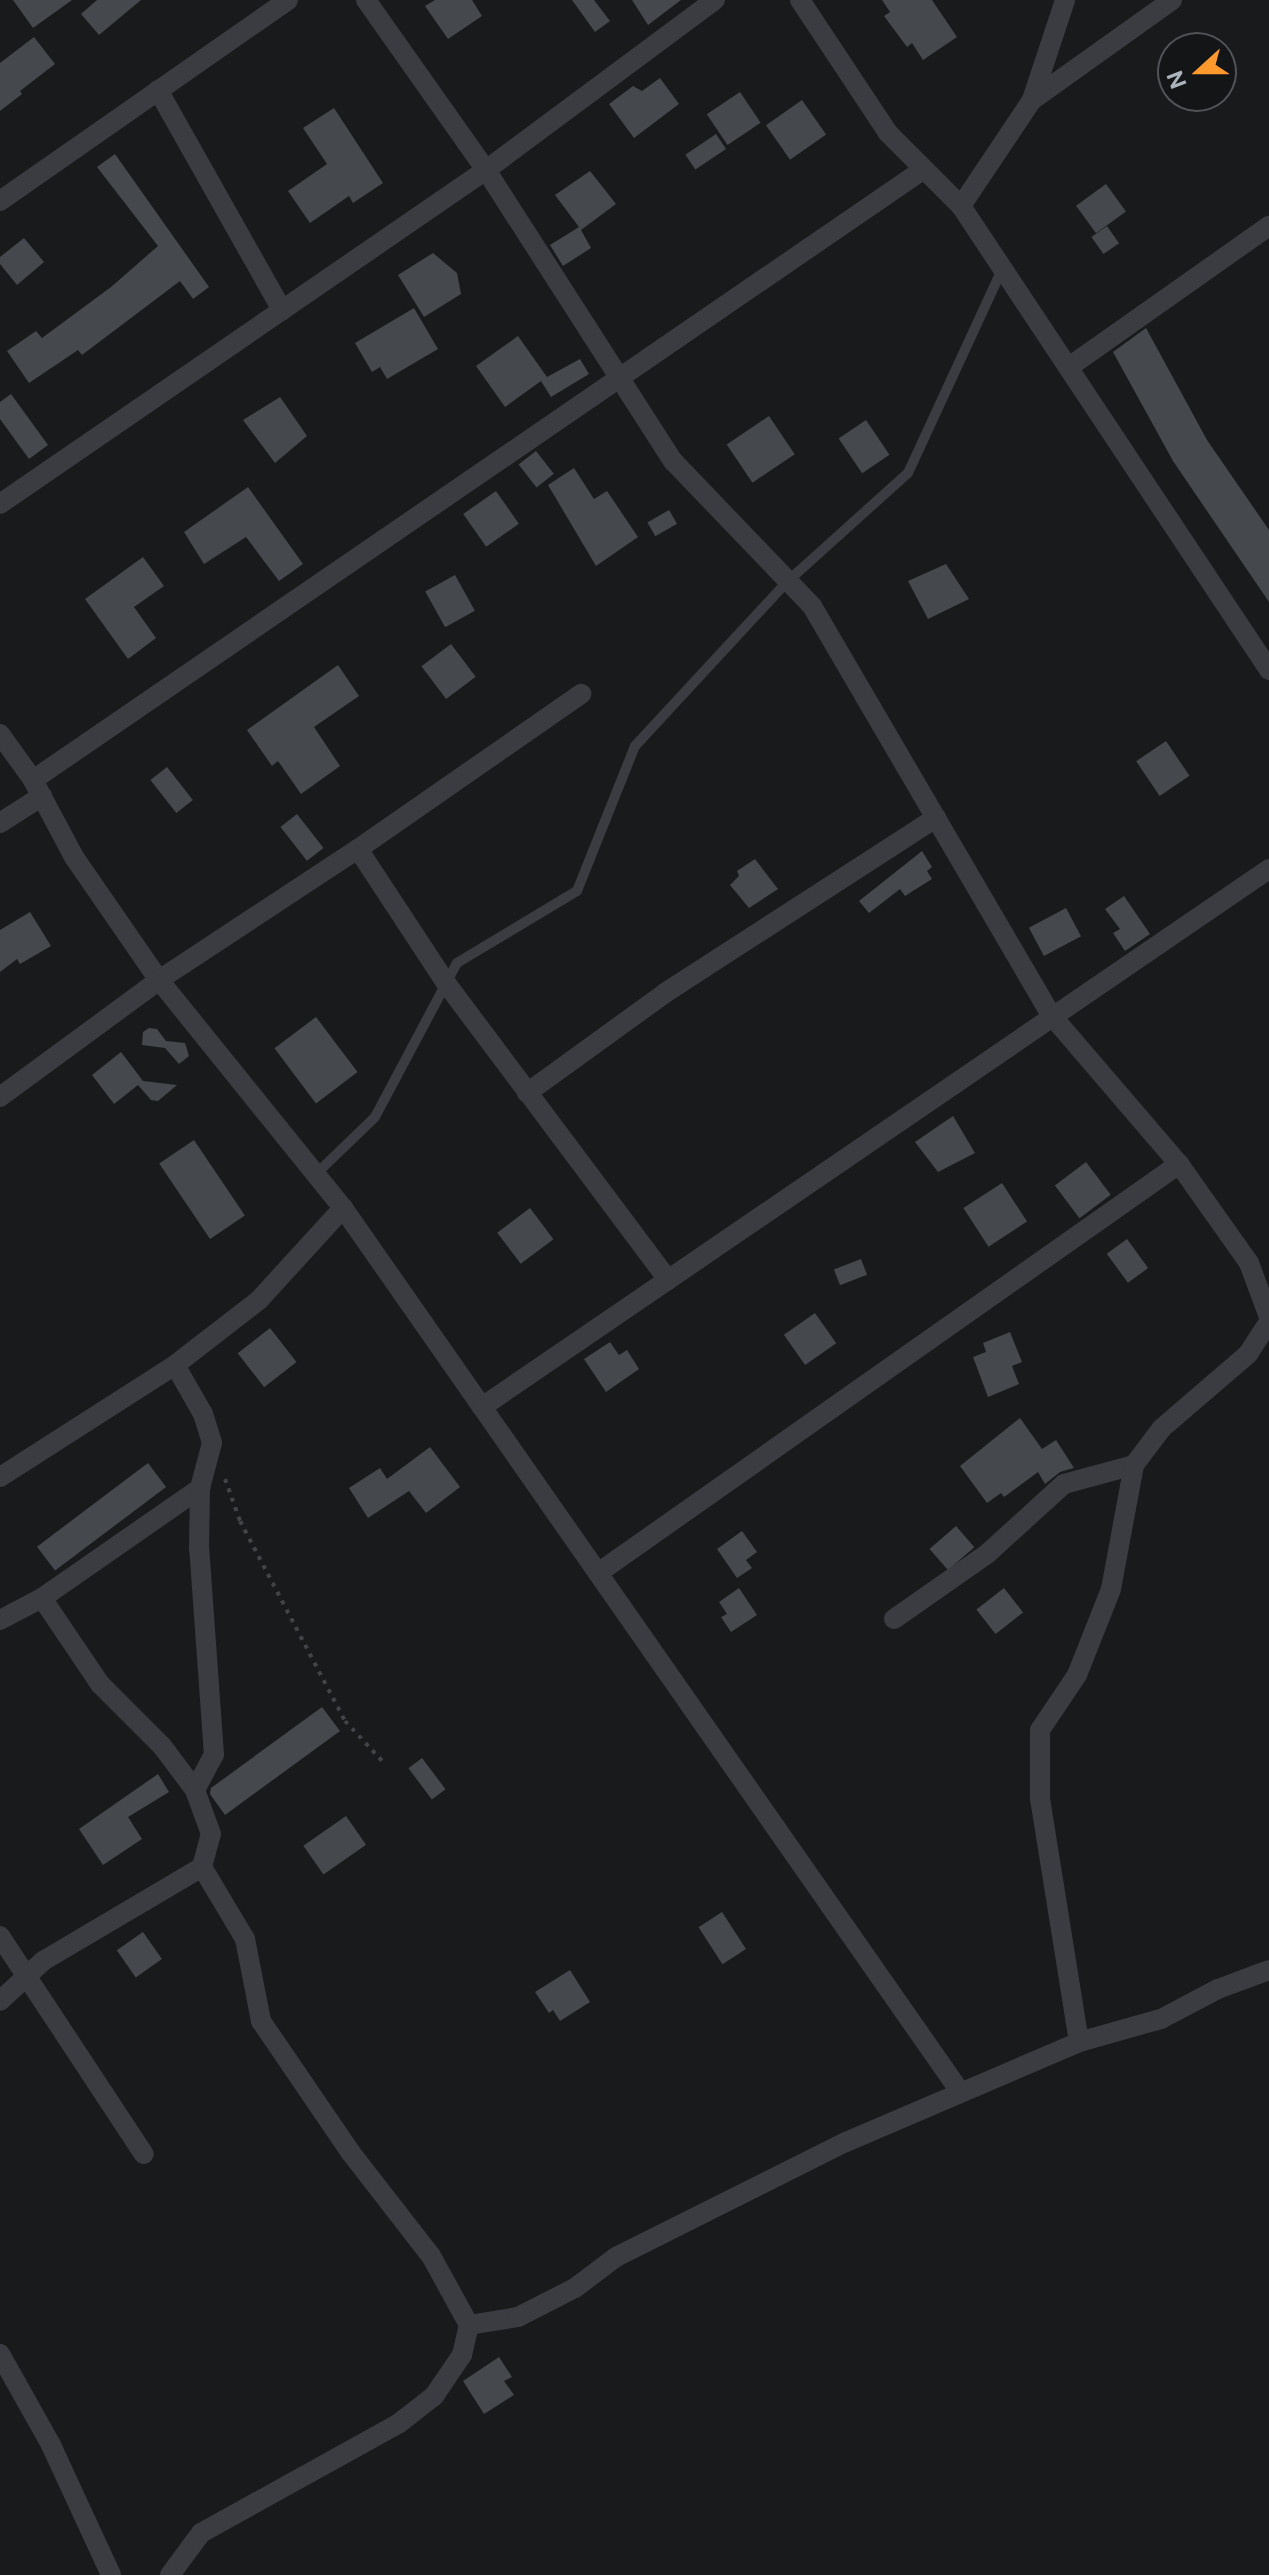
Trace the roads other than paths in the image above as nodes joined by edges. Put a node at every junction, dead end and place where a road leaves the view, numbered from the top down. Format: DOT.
graph roads {
  1 [pos="288,0"];
  2 [pos="366,0"];
  3 [pos="715,0"];
  4 [pos="800,0"];
  5 [pos="1065,0"];
  6 [pos="1172,0"];
  7 [pos="158,90"];
  8 [pos="1032,100"];
  9 [pos="924,169"];
  10 [pos="486,170"];
  11 [pos="0,201"];
  12 [pos="961,206"];
  13 [pos="1269,226"];
  14 [pos="1003,268"];
  15 [pos="282,310"];
  16 [pos="1069,367"];
  17 [pos="620,381"];
  18 [pos="0,504"];
  19 [pos="788,581"];
  20 [pos="1269,670"];
  21 [pos="581,694"];
  22 [pos="0,734"];
  23 [pos="37,788"];
  24 [pos="936,818"];
  25 [pos="0,823"];
  26 [pos="358,849"];
  27 [pos="1269,869"];
  28 [pos="159,980"];
  29 [pos="446,983"];
  30 [pos="1052,1016"];
  31 [pos="527,1093"];
  32 [pos="0,1097"];
  33 [pos="1179,1164"];
  34 [pos="316,1174"];
  35 [pos="343,1208"];
  36 [pos="668,1280"];
  37 [pos="1269,1320"];
  38 [pos="175,1365"];
  39 [pos="482,1407"];
  40 [pos="1134,1465"];
  41 [pos="0,1477"];
  42 [pos="200,1488"];
  43 [pos="598,1573"];
  44 [pos="42,1598"];
  45 [pos="894,1619"];
  46 [pos="0,1620"];
  47 [pos="195,1790"];
  48 [pos="202,1867"];
  49 [pos="0,1936"];
  50 [pos="1269,1970"];
  51 [pos="28,1975"];
  52 [pos="0,2001"];
  53 [pos="1079,2042"];
  54 [pos="961,2093"];
  55 [pos="144,2154"];
  56 [pos="469,2325"];
  57 [pos="0,2354"];
  58 [pos="111,2575"];
  59 [pos="170,2575"];
  1 -- 7 [label="street"];
  2 -- 10 [label="street"];
  3 -- 10 [label="street"];
  4 -- 9 [label="street"];
  5 -- 8 [label="street"];
  6 -- 8 [label="street"];
  7 -- 11 [label="street"];
  7 -- 15 [label="street"];
  8 -- 12 [label="street"];
  9 -- 12 [label="street"];
  9 -- 17 [label="street"];
  10 -- 15 [label="street"];
  10 -- 17 [label="street"];
  12 -- 14 [label="street"];
  13 -- 16 [label="street"];
  14 -- 16 [label="street"];
  14 -- 19 [label="lane"];
  15 -- 18 [label="street"];
  16 -- 20 [label="street"];
  17 -- 19 [label="street"];
  17 -- 23 [label="street"];
  19 -- 24 [label="street"];
  19 -- 29 [label="lane"];
  21 -- 26 [label="street"];
  22 -- 23 [label="street"];
  23 -- 25 [label="street"];
  23 -- 28 [label="street"];
  24 -- 30 [label="street"];
  24 -- 31 [label="street"];
  26 -- 28 [label="street"];
  26 -- 29 [label="street"];
  27 -- 30 [label="street"];
  28 -- 32 [label="street"];
  28 -- 34 [label="street"];
  29 -- 31 [label="street"];
  29 -- 34 [label="lane"];
  30 -- 33 [label="street"];
  30 -- 36 [label="street"];
  31 -- 36 [label="street"];
  33 -- 37 [label="street"];
  33 -- 43 [label="street"];
  34 -- 35 [label="street"];
  35 -- 38 [label="street"];
  35 -- 39 [label="street"];
  36 -- 39 [label="street"];
  37 -- 40 [label="street"];
  38 -- 41 [label="street"];
  38 -- 42 [label="street"];
  39 -- 43 [label="street"];
  40 -- 45 [label="street"];
  40 -- 53 [label="street"];
  42 -- 44 [label="street"];
  42 -- 47 [label="street"];
  43 -- 54 [label="street"];
  44 -- 46 [label="street"];
  44 -- 47 [label="street"];
  47 -- 48 [label="street"];
  48 -- 51 [label="street"];
  48 -- 56 [label="street"];
  49 -- 51 [label="street"];
  50 -- 53 [label="street"];
  51 -- 52 [label="street"];
  51 -- 55 [label="street"];
  53 -- 54 [label="street"];
  54 -- 56 [label="street"];
  56 -- 59 [label="street"];
  57 -- 58 [label="street"];
}
